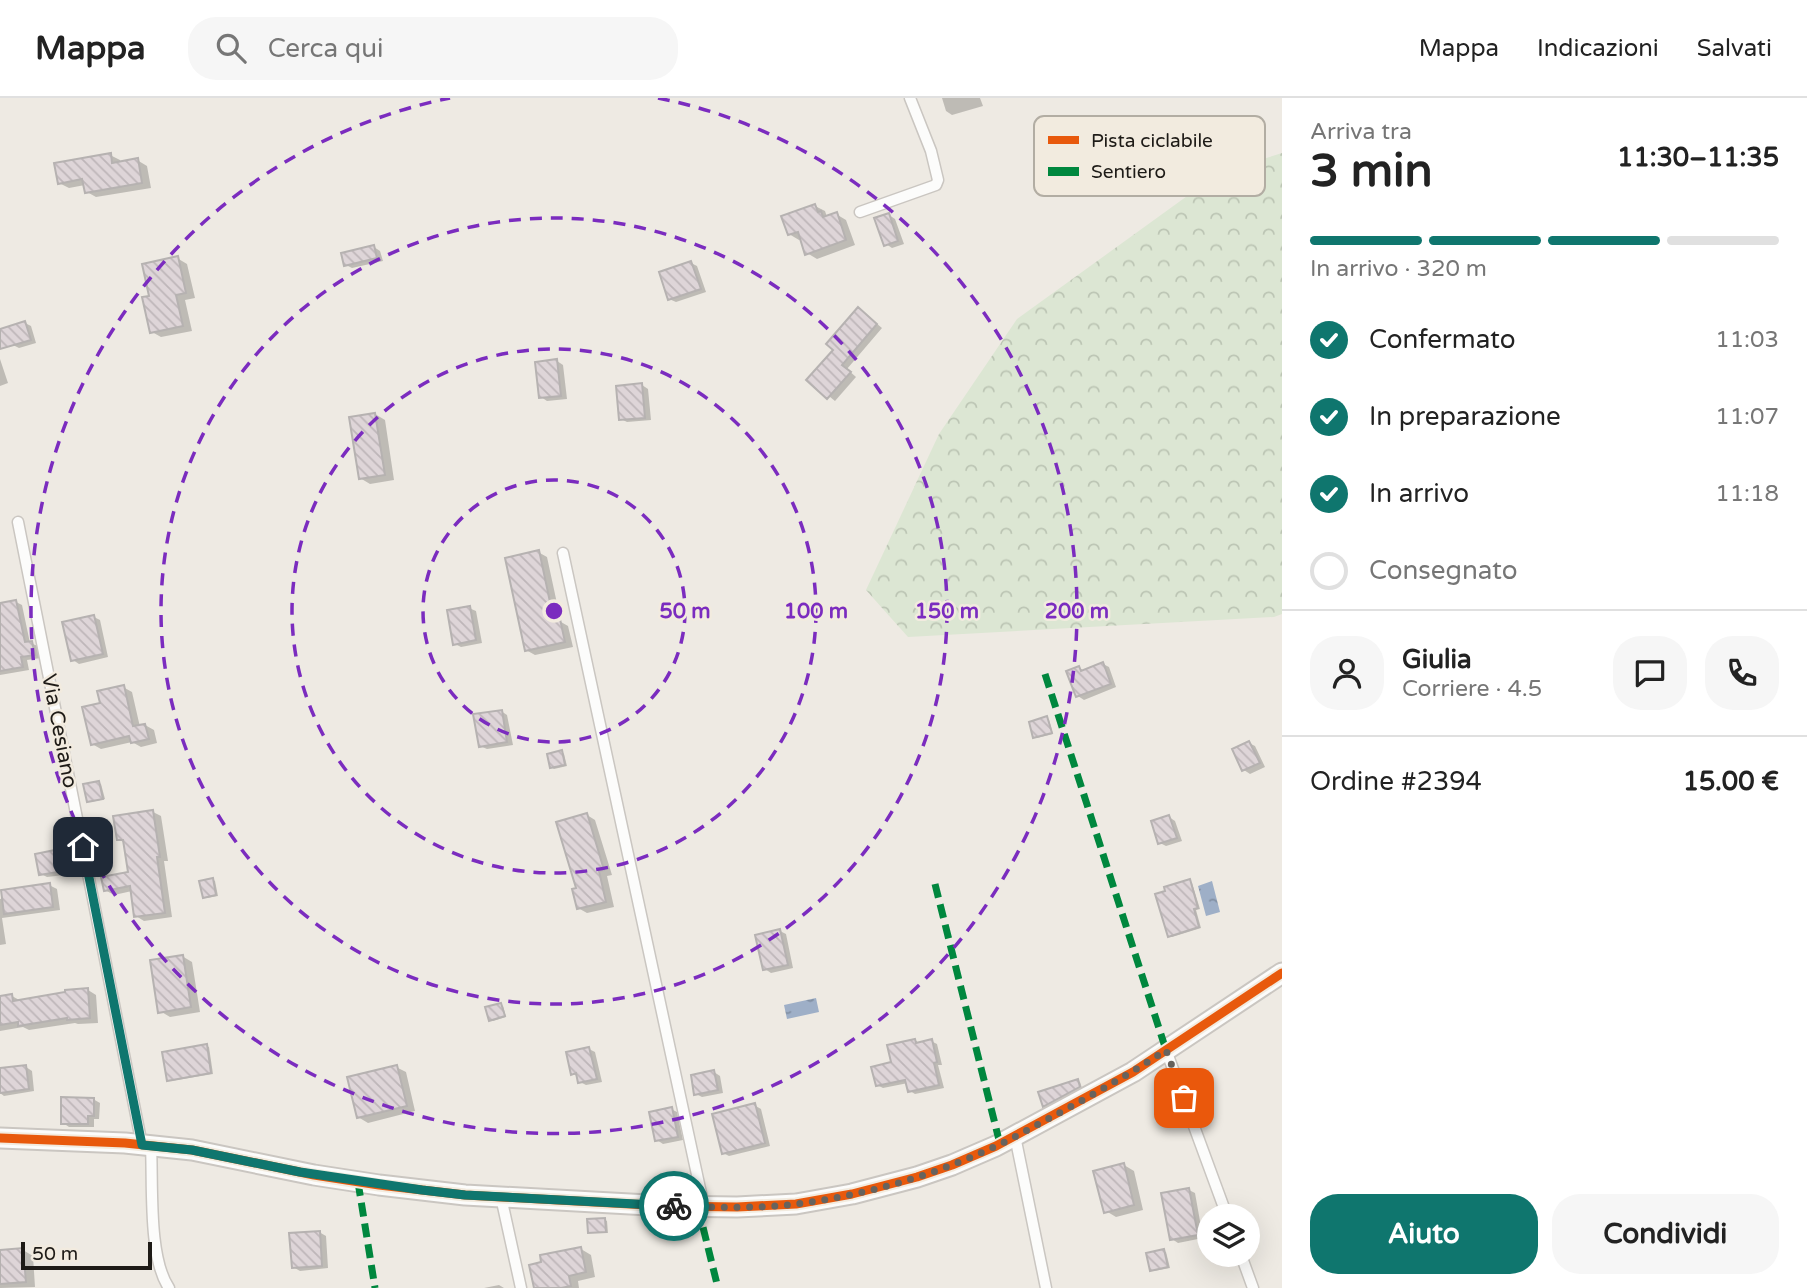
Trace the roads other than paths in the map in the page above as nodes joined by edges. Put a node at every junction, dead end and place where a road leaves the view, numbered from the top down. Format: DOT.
graph roads {
  1 [pos="910,98"];
  2 [pos="860,212"];
  3 [pos="18,522"];
  4 [pos="563,553"];
  5 [pos="1282,973"];
  6 [pos="1166,1050"];
  7 [pos="1015,1136"];
  8 [pos="0,1139"];
  9 [pos="147,1145"];
  10 [pos="501,1197"];
  11 [pos="1223,1204"];
  12 [pos="704,1207"];
  13 [pos="1245,1267"];
  14 [pos="169,1288"];
  15 [pos="521,1288"];
  16 [pos="1046,1288"];
  17 [pos="1253,1288"];
  1 -- 2 [label="lane"];
  3 -- 9 [label="lane, Via Cesiano"];
  4 -- 12 [label="lane"];
  5 -- 6 [label="street"];
  6 -- 7 [label="street"];
  6 -- 11 [label="lane"];
  7 -- 12 [label="street"];
  7 -- 16 [label="lane"];
  8 -- 9 [label="street"];
  9 -- 10 [label="street"];
  9 -- 14 [label="lane, Via Cesiano"];
  10 -- 12 [label="street"];
  10 -- 15 [label="lane"];
  13 -- 17 [label="lane"];
}
